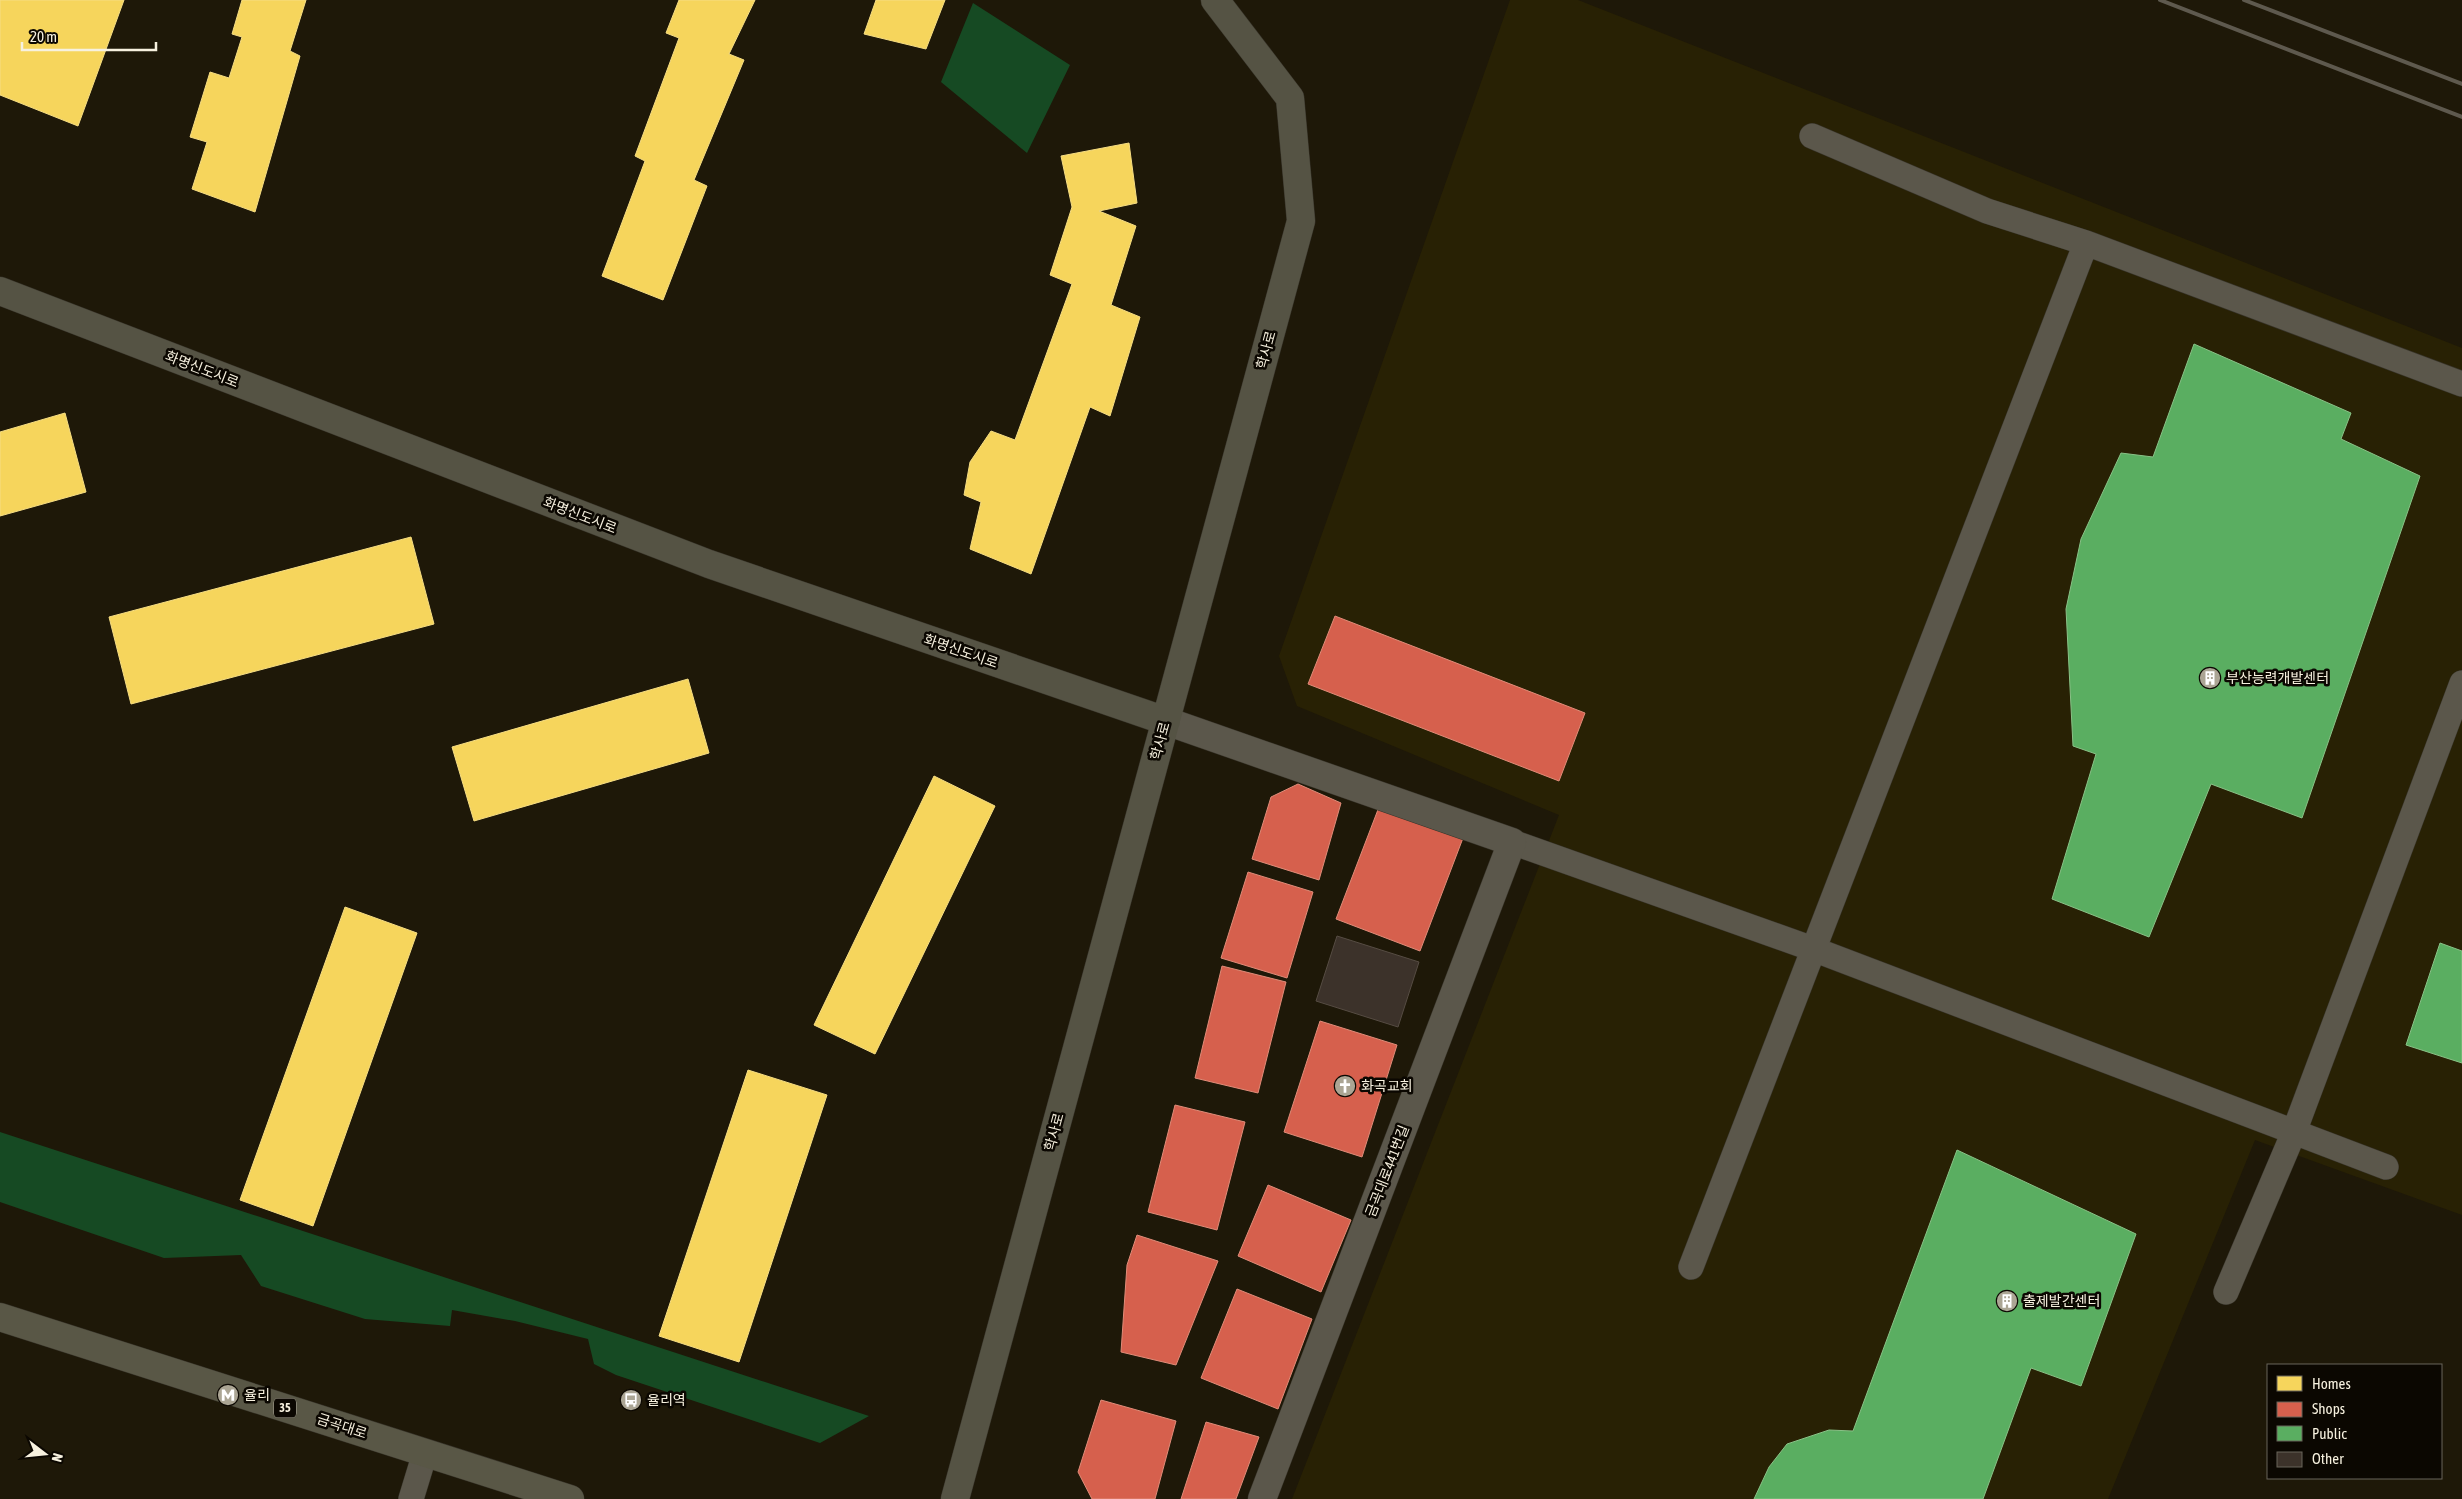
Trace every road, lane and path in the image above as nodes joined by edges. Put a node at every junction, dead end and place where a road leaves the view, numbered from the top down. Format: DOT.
graph roads {
  1 [pos="1215,0"];
  2 [pos="1812,136"];
  3 [pos="2086,243"];
  4 [pos="0,291"];
  5 [pos="2462,384"];
  6 [pos="2462,683"];
  7 [pos="1166,721"];
  8 [pos="1512,842"];
  9 [pos="1813,949"];
  10 [pos="2294,1132"];
  11 [pos="2386,1167"];
  12 [pos="1691,1267"];
  13 [pos="2226,1292"];
  14 [pos="0,1317"];
  15 [pos="425,1453"];
  16 [pos="411,1499"];
  17 [pos="570,1499"];
  18 [pos="954,1499"];
  19 [pos="1262,1499"];
  1 -- 7 [label="main road, 학사로"];
  2 -- 3 [label="lane"];
  3 -- 5 [label="lane"];
  3 -- 9 [label="lane"];
  4 -- 7 [label="main road, 화명신도시로"];
  6 -- 10 [label="lane"];
  7 -- 8 [label="street"];
  7 -- 18 [label="main road, 학사로"];
  8 -- 9 [label="lane"];
  8 -- 19 [label="street, 금곡대로441번길"];
  9 -- 10 [label="lane"];
  9 -- 12 [label="lane"];
  10 -- 11 [label="lane"];
  10 -- 13 [label="lane"];
  14 -- 15 [label="main road, 금곡대로 / 35"];
  15 -- 16 [label="lane"];
  15 -- 17 [label="main road, 금곡대로 / 35"];
}
